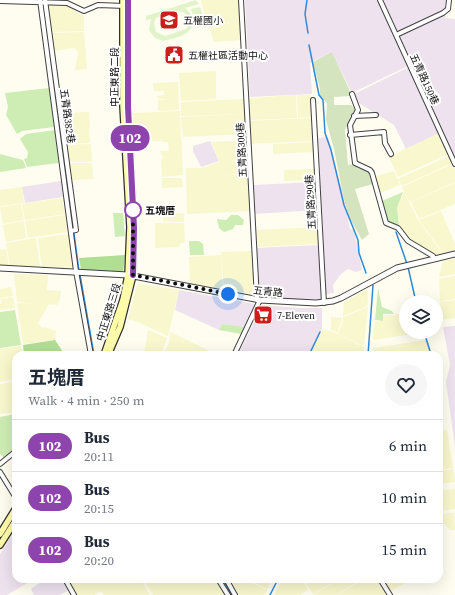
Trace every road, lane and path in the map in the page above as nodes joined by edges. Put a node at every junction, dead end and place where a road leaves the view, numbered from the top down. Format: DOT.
graph roads {
  1 [pos="40,0"];
  2 [pos="241,0"];
  3 [pos="380,0"];
  4 [pos="449,0"];
  5 [pos="0,1"];
  6 [pos="46,1"];
  7 [pos="126,3"];
  8 [pos="396,35"];
  9 [pos="352,94"];
  10 [pos="313,100"];
  11 [pos="376,115"];
  12 [pos="354,116"];
  13 [pos="350,135"];
  14 [pos="391,154"];
  15 [pos="455,164"];
  16 [pos="71,231"];
  17 [pos="455,254"];
  18 [pos="434,260"];
  19 [pos="0,268"];
  20 [pos="76,271"];
  21 [pos="131,275"];
  22 [pos="258,300"];
  23 [pos="324,303"];
  24 [pos="90,351"];
  25 [pos="105,351"];
  26 [pos="110,351"];
  27 [pos="236,351"];
  28 [pos="12,454"];
  29 [pos="0,464"];
  30 [pos="0,472"];
  31 [pos="12,492"];
  32 [pos="12,514"];
  33 [pos="12,526"];
  34 [pos="0,534"];
  35 [pos="0,545"];
  36 [pos="67,583"];
  37 [pos="220,583"];
  38 [pos="228,583"];
  39 [pos="382,583"];
  40 [pos="74,595"];
  41 [pos="228,595"];
  42 [pos="235,595"];
  43 [pos="390,595"];
  1 -- 5 [label="street"];
  1 -- 6 [label="street"];
  1 -- 16 [label="street, 五青路382巷"];
  2 -- 22 [label="street, 五青路300巷"];
  3 -- 8 [label="street, 五青路150巷"];
  4 -- 8 [label="street"];
  6 -- 7 [label="street"];
  6 -- 16 [label="street, 五青路382巷"];
  7 -- 21 [label="main road, 中正東路二段"];
  8 -- 15 [label="street, 五青路150巷"];
  9 -- 12 [label="street"];
  10 -- 23 [label="street, 五青路290巷"];
  11 -- 12 [label="street"];
  12 -- 13 [label="street"];
  13 -- 14 [label="street"];
  13 -- 18 [label="street"];
  16 -- 20 [label="street, 五青路382巷"];
  17 -- 18 [label="street, 五青路"];
  18 -- 23 [label="street, 五青路"];
  19 -- 20 [label="street, 五青路"];
  20 -- 21 [label="street, 五青路"];
  20 -- 24 [label="street, 五青路382巷"];
  21 -- 22 [label="street, 五青路"];
  21 -- 25 [label="main road, 中正東路三段"];
  21 -- 26 [label="main road, 中正東路三段"];
  22 -- 23 [label="street, 五青路"];
  22 -- 27 [label="street"];
  28 -- 29 [label="street"];
  30 -- 31 [label="street"];
  32 -- 34 [label="main road"];
  33 -- 35 [label="main road"];
  36 -- 40 [label="street"];
  37 -- 41 [label="street"];
  38 -- 42 [label="street"];
  39 -- 43 [label="street"];
}
